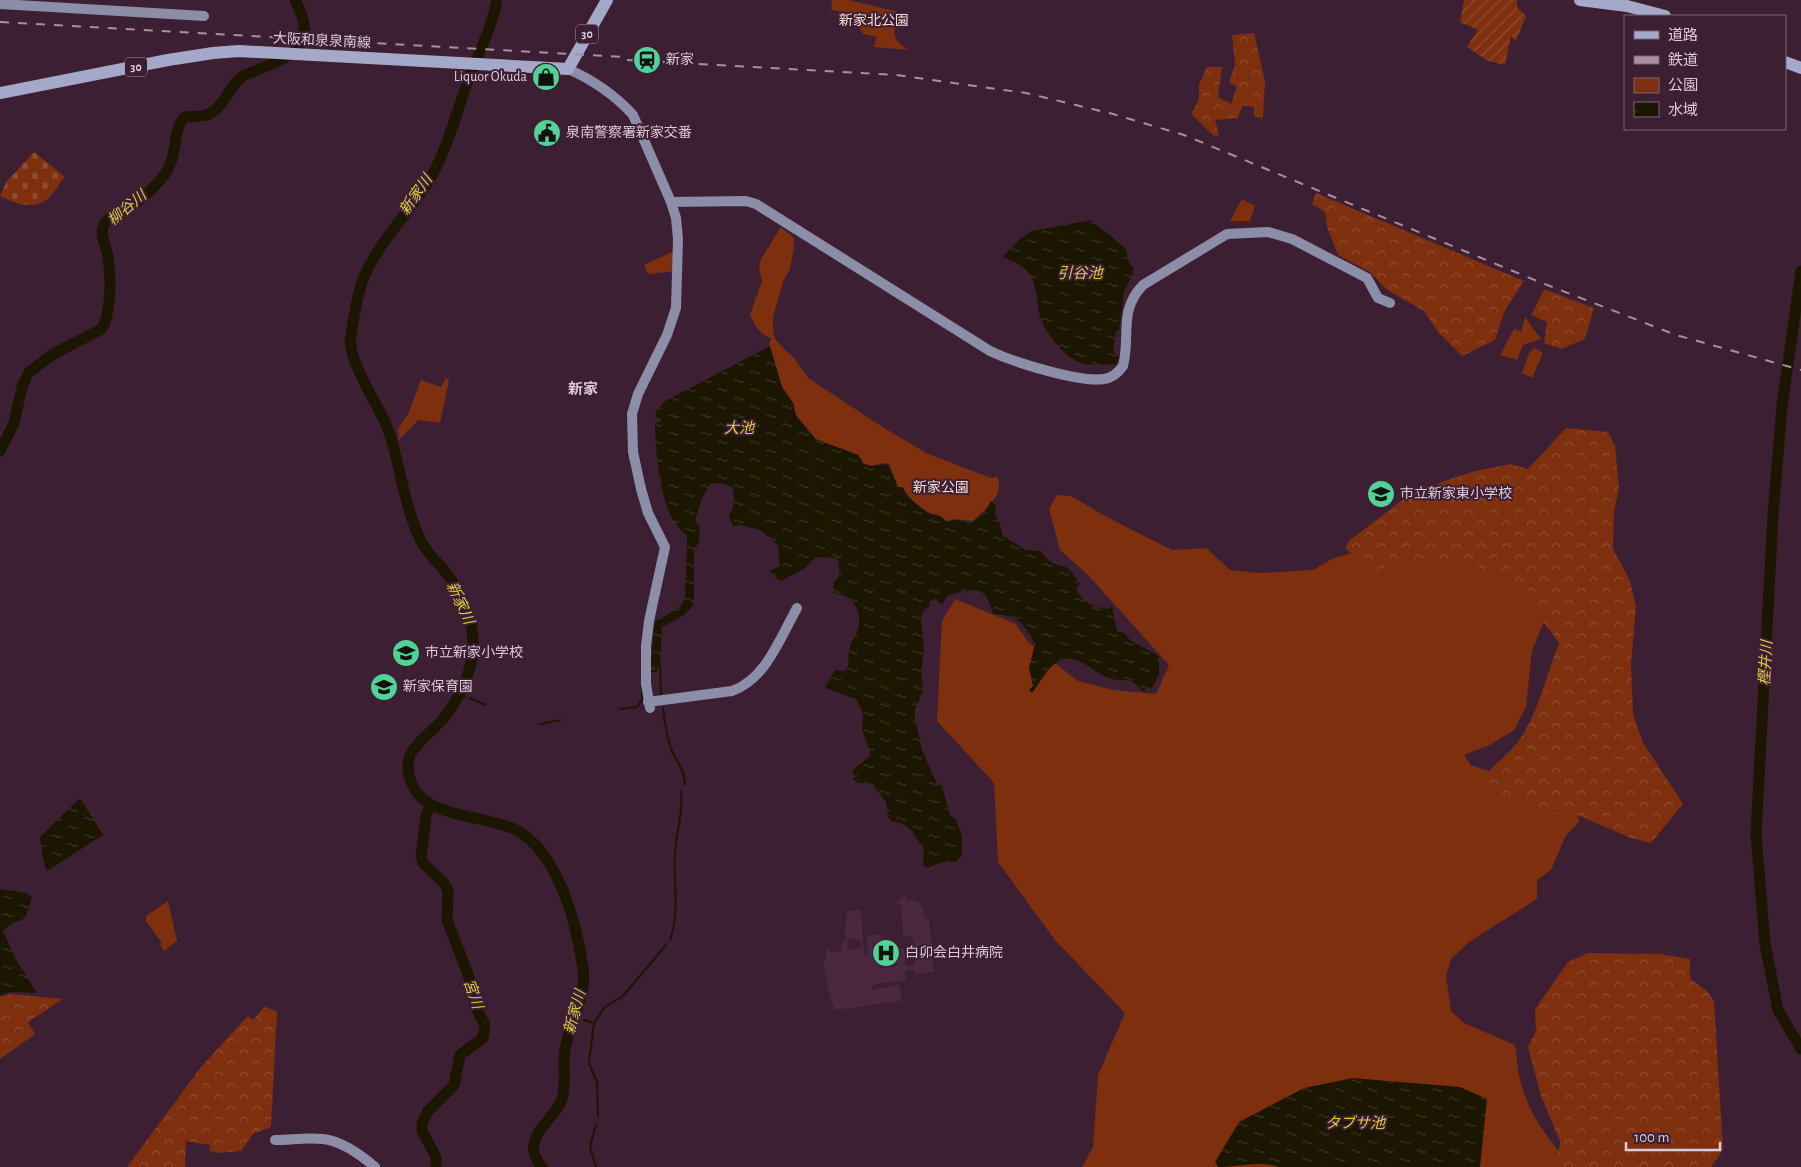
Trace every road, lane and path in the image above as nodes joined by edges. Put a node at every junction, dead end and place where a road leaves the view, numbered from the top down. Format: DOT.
graph roads {
  1 [pos="606,0"];
  2 [pos="1580,0"];
  3 [pos="2,3"];
  4 [pos="1661,15"];
  5 [pos="204,16"];
  6 [pos="1786,62"];
  7 [pos="568,68"];
  8 [pos="1801,68"];
  9 [pos="0,93"];
  10 [pos="671,202"];
  11 [pos="1390,303"];
  12 [pos="796,608"];
  13 [pos="275,1140"];
  14 [pos="375,1167"];
  1 -- 7 [label="main road, 30"];
  2 -- 4 [label="main road"];
  3 -- 5 [label="street"];
  6 -- 8 [label="main road"];
  7 -- 9 [label="main road, 大阪和泉泉南線 / 30"];
  7 -- 10 [label="street"];
  10 -- 11 [label="street"];
  10 -- 12 [label="street"];
  13 -- 14 [label="street"];
}
